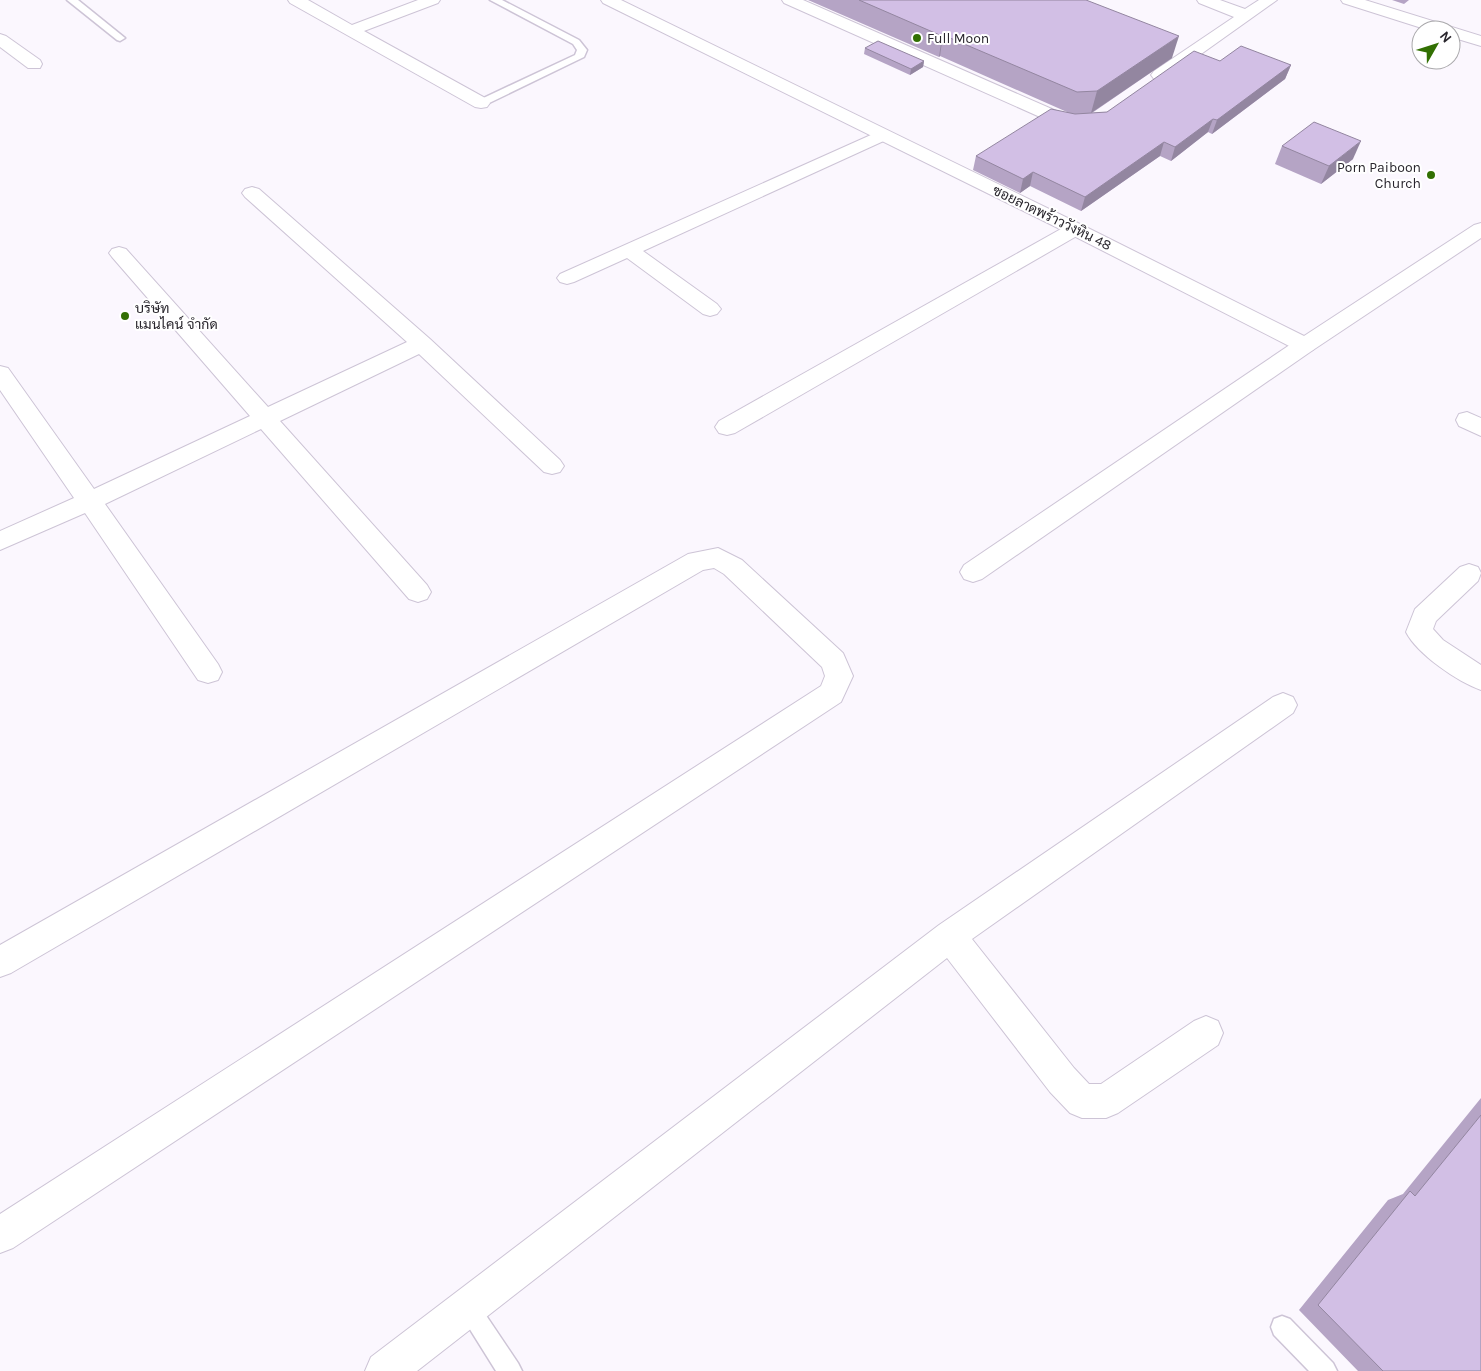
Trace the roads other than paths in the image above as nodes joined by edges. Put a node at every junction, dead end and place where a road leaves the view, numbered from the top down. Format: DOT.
graph roads {
  1 [pos="72,0"];
  2 [pos="296,0"];
  3 [pos="432,0"];
  4 [pos="495,0"];
  5 [pos="609,0"];
  6 [pos="790,0"];
  7 [pos="1205,0"];
  8 [pos="1269,0"];
  9 [pos="1349,0"];
  10 [pos="1245,15"];
  11 [pos="1413,20"];
  12 [pos="350,31"];
  13 [pos="1461,35"];
  14 [pos="120,38"];
  15 [pos="0,39"];
  16 [pos="1481,41"];
  17 [pos="1174,45"];
  18 [pos="1192,52"];
  19 [pos="34,64"];
  20 [pos="1143,87"];
  21 [pos="481,102"];
  22 [pos="1096,120"];
  23 [pos="882,135"];
  24 [pos="252,193"];
  25 [pos="1075,229"];
  26 [pos="1481,230"];
  27 [pos="629,250"];
  28 [pos="119,253"];
  29 [pos="567,278"];
  30 [pos="710,309"];
  31 [pos="422,344"];
  32 [pos="1305,346"];
  33 [pos="0,373"];
  34 [pos="266,418"];
  35 [pos="727,427"];
  36 [pos="552,466"];
  37 [pos="90,501"];
  38 [pos="0,541"];
  39 [pos="973,572"];
  40 [pos="1469,574"];
  41 [pos="418,592"];
  42 [pos="208,672"];
  43 [pos="1481,679"];
  44 [pos="1283,705"];
  45 [pos="950,936"];
  46 [pos="0,962"];
  47 [pos="1206,1033"];
  48 [pos="0,1235"];
  49 [pos="467,1307"];
  50 [pos="1282,1327"];
  51 [pos="385,1371"];
  52 [pos="510,1371"];
  53 [pos="1325,1371"];
  1 -- 14 [label="lane"];
  2 -- 12 [label="street"];
  3 -- 12 [label="street"];
  4 -- 21 [label="lane"];
  5 -- 23 [label="street, ซอยลาดพร้าววังหิน 48"];
  6 -- 22 [label="street"];
  7 -- 10 [label="street"];
  8 -- 10 [label="street"];
  9 -- 11 [label="street"];
  10 -- 18 [label="street"];
  12 -- 21 [label="street"];
  13 -- 16 [label="street"];
  15 -- 19 [label="street"];
  17 -- 18 [label="street"];
  18 -- 20 [label="street"];
  23 -- 25 [label="street, ซอยลาดพร้าววังหิน 48"];
  23 -- 27 [label="street"];
  24 -- 31 [label="street"];
  25 -- 32 [label="street, ซอยลาดพร้าววังหิน 48"];
  25 -- 35 [label="street"];
  26 -- 32 [label="street"];
  27 -- 29 [label="street"];
  27 -- 30 [label="street"];
  28 -- 34 [label="street"];
  31 -- 34 [label="street"];
  31 -- 36 [label="street"];
  32 -- 39 [label="street"];
  33 -- 37 [label="street"];
  34 -- 37 [label="street"];
  34 -- 41 [label="street"];
  37 -- 38 [label="street"];
  37 -- 42 [label="street"];
  40 -- 43 [label="street"];
  44 -- 45 [label="street"];
  45 -- 47 [label="street"];
  45 -- 49 [label="street"];
  46 -- 48 [label="street"];
  49 -- 51 [label="street"];
  49 -- 52 [label="lane"];
  50 -- 53 [label="lane"];
}
